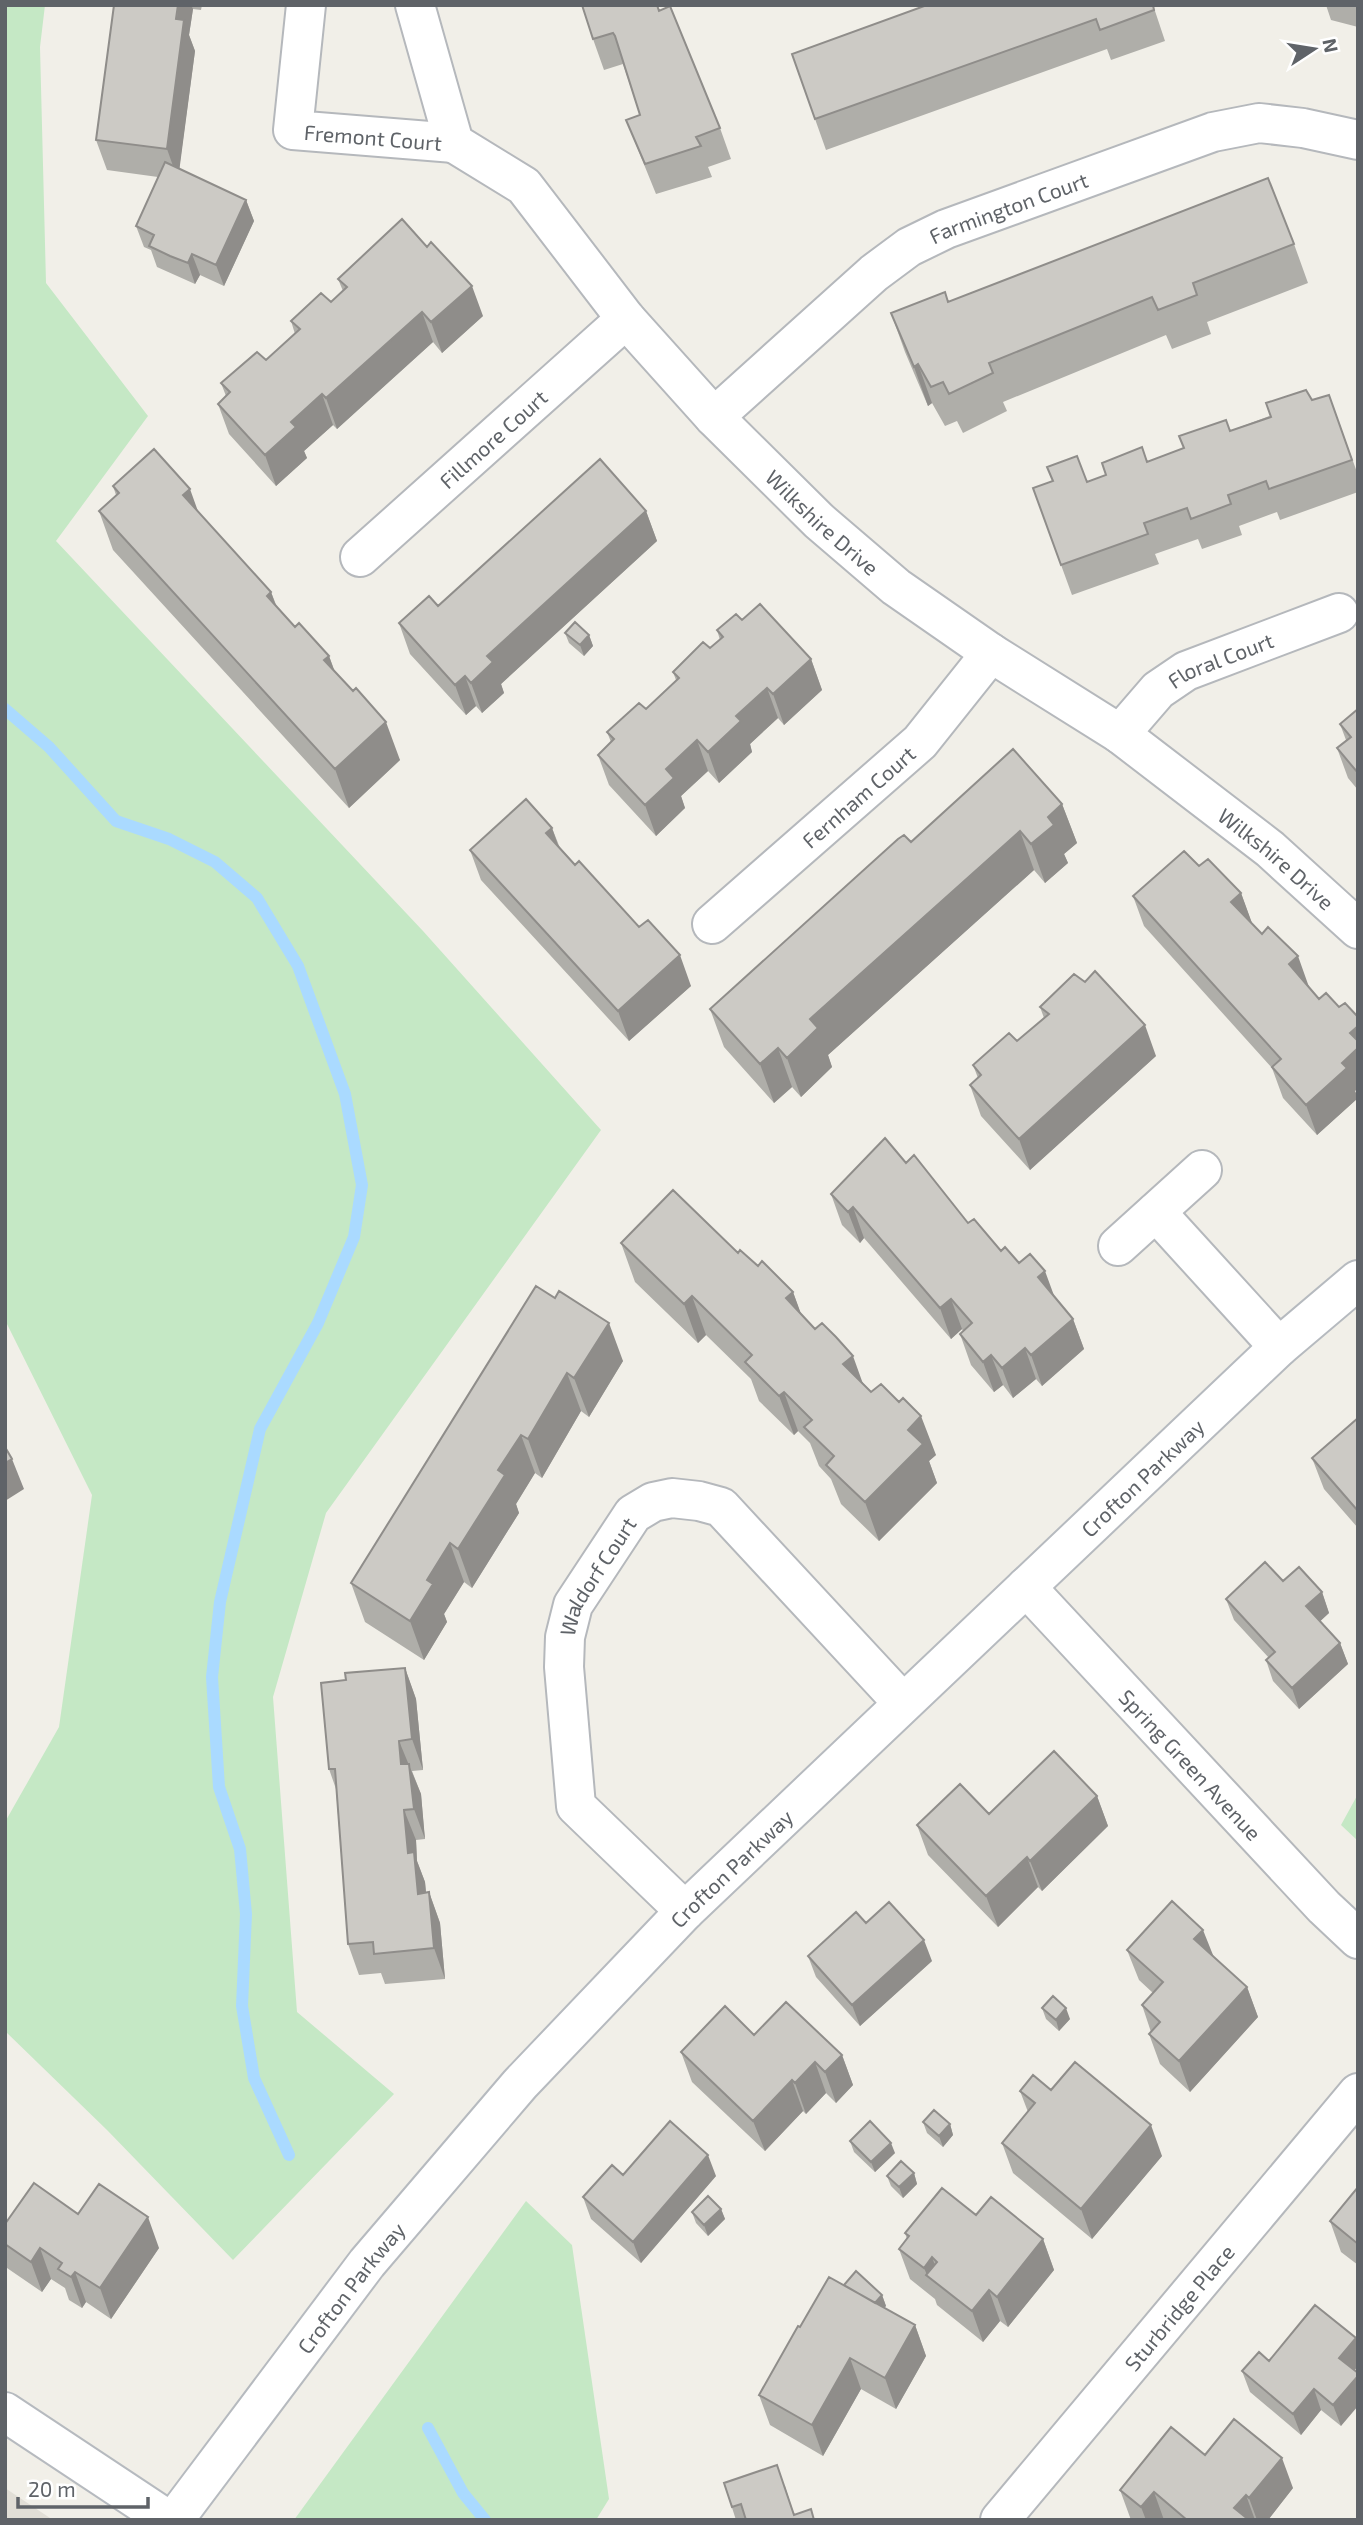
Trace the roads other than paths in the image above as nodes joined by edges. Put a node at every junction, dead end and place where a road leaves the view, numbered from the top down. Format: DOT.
graph roads {
  1 [pos="306,5"];
  2 [pos="415,5"];
  3 [pos="1358,140"];
  4 [pos="454,143"];
  5 [pos="626,319"];
  6 [pos="714,417"];
  7 [pos="360,557"];
  8 [pos="1339,613"];
  9 [pos="991,653"];
  10 [pos="1120,734"];
  11 [pos="712,924"];
  12 [pos="1358,929"];
  13 [pos="1202,1170"];
  14 [pos="1156,1212"];
  15 [pos="1118,1246"];
  16 [pos="1358,1280"];
  17 [pos="1279,1347"];
  18 [pos="1026,1587"];
  19 [pos="904,1703"];
  20 [pos="685,1911"];
  21 [pos="1358,1940"];
  22 [pos="1358,2093"];
  23 [pos="5,2412"];
  24 [pos="168,2520"];
  25 [pos="174,2520"];
  26 [pos="1000,2520"];
  1 -- 4 [label="street, Fremont Court"];
  2 -- 4 [label="street"];
  3 -- 6 [label="street, Farmington Court"];
  4 -- 5 [label="street, Wilkshire Drive"];
  5 -- 6 [label="street, Wilkshire Drive"];
  5 -- 7 [label="street, Fillmore Court"];
  6 -- 9 [label="street, Wilkshire Drive"];
  8 -- 10 [label="street, Floral Court"];
  9 -- 10 [label="street, Wilkshire Drive"];
  9 -- 11 [label="street, Fernham Court"];
  10 -- 12 [label="street, Wilkshire Drive"];
  13 -- 14 [label="street"];
  14 -- 15 [label="street"];
  14 -- 17 [label="street"];
  16 -- 17 [label="street, Crofton Parkway"];
  17 -- 18 [label="street, Crofton Parkway"];
  18 -- 19 [label="street, Crofton Parkway"];
  18 -- 21 [label="street, Spring Green Avenue"];
  19 -- 20 [label="street, Crofton Parkway"];
  19 -- 20 [label="street, Waldorf Court"];
  20 -- 25 [label="street, Crofton Parkway"];
  22 -- 26 [label="street, Sturbridge Place"];
  23 -- 24 [label="street"];
}
